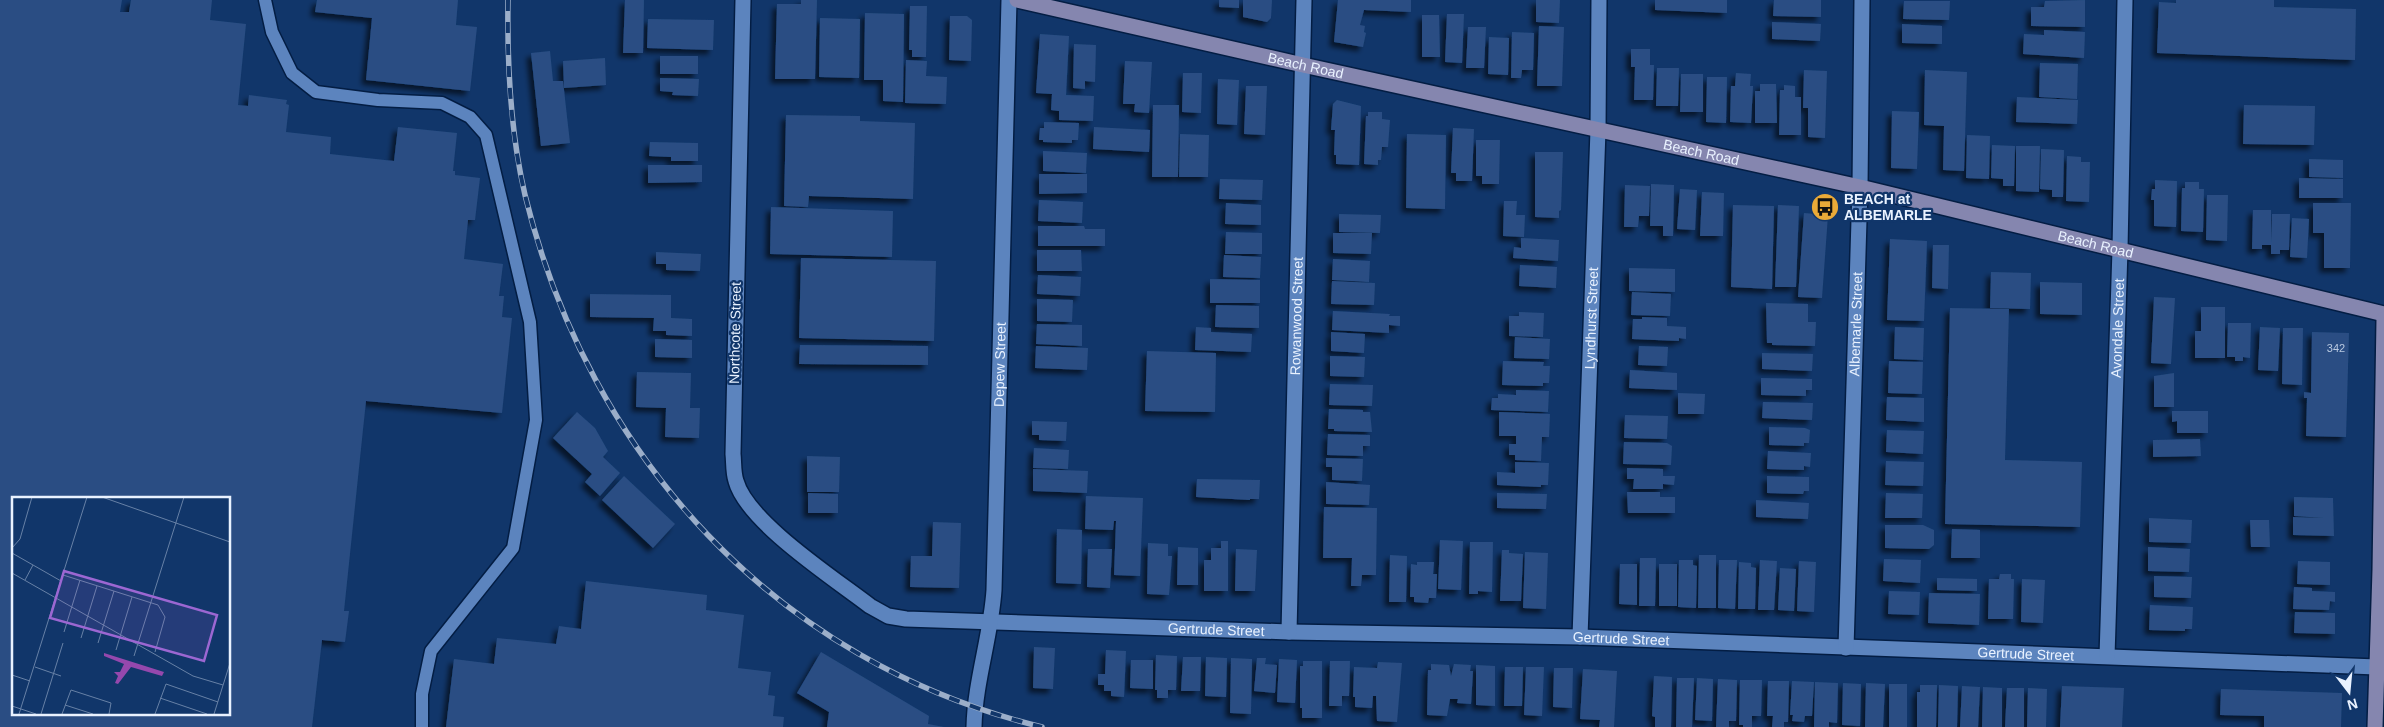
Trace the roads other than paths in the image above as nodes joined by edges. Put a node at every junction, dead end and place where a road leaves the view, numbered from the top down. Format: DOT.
graph roads {
  1 [pos="264,0"];
  2 [pos="743,0"];
  3 [pos="1008,0"];
  4 [pos="1018,0"];
  5 [pos="1304,0"];
  6 [pos="1599,0"];
  7 [pos="1862,0"];
  8 [pos="2125,0"];
  9 [pos="1303,65"];
  10 [pos="1598,130"];
  11 [pos="1860,187"];
  12 [pos="2120,249"];
  13 [pos="2384,314"];
  14 [pos="2384,319"];
  15 [pos="2382,570"];
  16 [pos="870,606"];
  17 [pos="992,622"];
  18 [pos="1289,632"];
  19 [pos="1580,637"];
  20 [pos="1846,648"];
  21 [pos="2107,656"];
  22 [pos="2376,668"];
  23 [pos="422,727"];
  24 [pos="974,727"];
  25 [pos="2375,727"];
  1 -- 23 [label="lane"];
  2 -- 16 [label="street, Northcote Street"];
  3 -- 17 [label="street, Depew Street"];
  4 -- 9 [label="street, Beach Road"];
  5 -- 9 [label="street, Rowanwood Street"];
  6 -- 10 [label="street, Lyndhurst Street"];
  7 -- 11 [label="street, Albemarle Street"];
  8 -- 12 [label="street, Avondale Street"];
  9 -- 10 [label="street, Beach Road"];
  9 -- 18 [label="street, Rowanwood Street"];
  10 -- 11 [label="street, Beach Road"];
  10 -- 19 [label="street, Lyndhurst Street"];
  11 -- 12 [label="street, Beach Road"];
  11 -- 20 [label="street, Albemarle Street"];
  12 -- 13 [label="street, Beach Road"];
  12 -- 21 [label="street, Avondale Street"];
  14 -- 15 [label="street"];
  15 -- 22 [label="street"];
  16 -- 17 [label="street, Gertrude Street"];
  17 -- 18 [label="street, Gertrude Street"];
  17 -- 24 [label="street, Depew Street"];
  18 -- 19 [label="street, Gertrude Street"];
  19 -- 20 [label="street, Gertrude Street"];
  20 -- 21 [label="street, Gertrude Street"];
  21 -- 22 [label="street, Gertrude Street"];
  22 -- 25 [label="street"];
}
